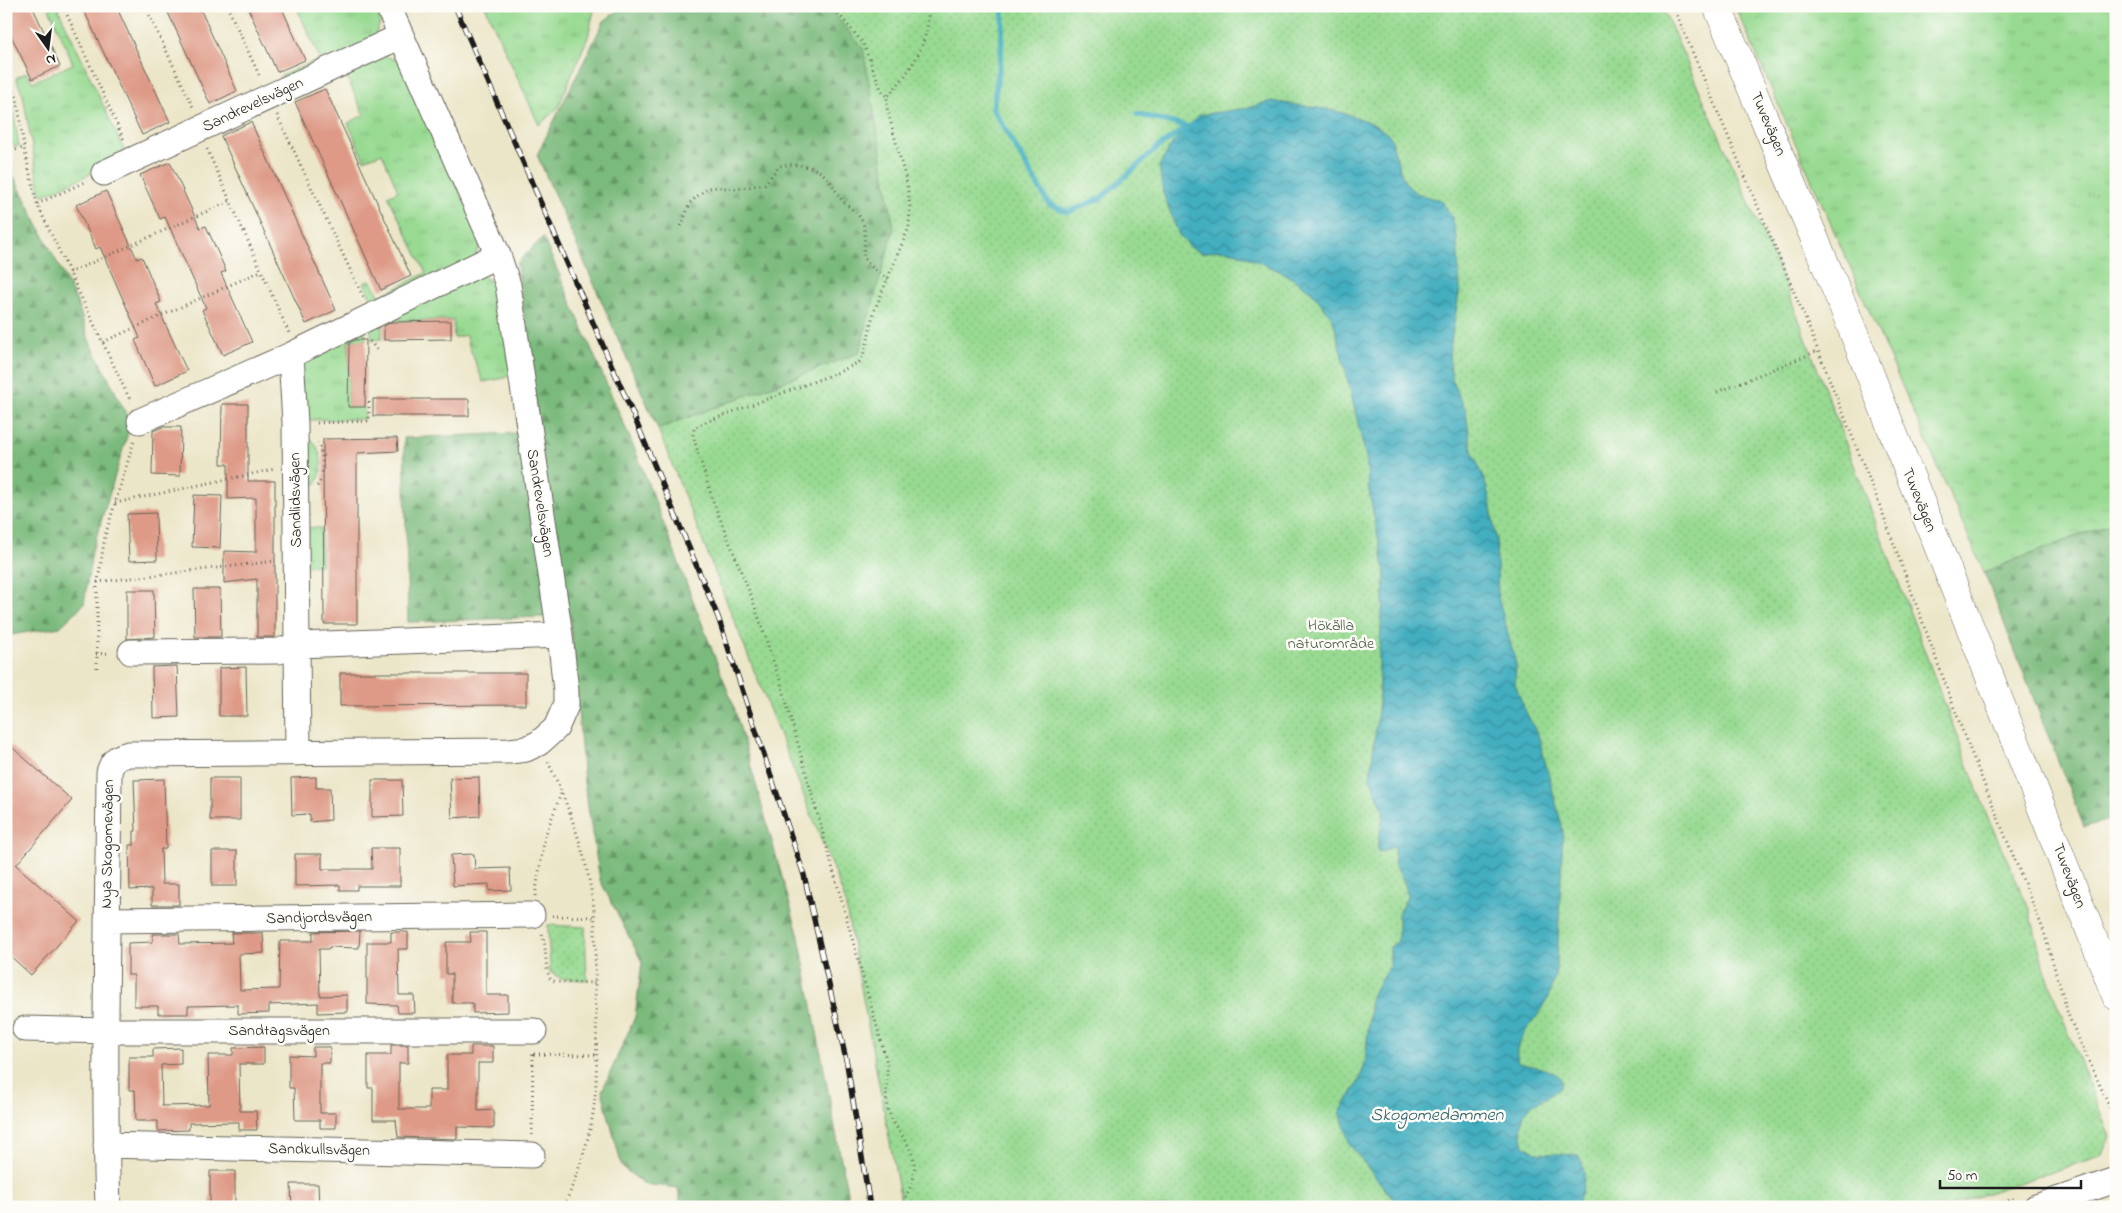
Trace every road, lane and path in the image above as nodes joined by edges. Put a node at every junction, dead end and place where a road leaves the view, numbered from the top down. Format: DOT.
graph roads {
  1 [pos="63,6"];
  2 [pos="145,6"];
  3 [pos="227,6"];
  4 [pos="388,6"];
  5 [pos="832,6"];
  6 [pos="928,6"];
  7 [pos="1673,6"];
  8 [pos="1716,6"];
  9 [pos="401,36"];
  10 [pos="6,73"];
  11 [pos="269,97"];
  12 [pos="887,97"];
  13 [pos="206,126"];
  14 [pos="126,145"];
  15 [pos="24,148"];
  16 [pos="6,152"];
  17 [pos="104,173"];
  18 [pos="230,202"];
  19 [pos="37,204"];
  20 [pos="681,226"];
  21 [pos="498,255"];
  22 [pos="261,271"];
  23 [pos="69,273"];
  24 [pos="888,279"];
  25 [pos="372,315"];
  26 [pos="103,342"];
  27 [pos="1818,351"];
  28 [pos="295,354"];
  29 [pos="1717,392"];
  30 [pos="369,399"];
  31 [pos="140,421"];
  32 [pos="295,422"];
  33 [pos="295,464"];
  34 [pos="116,503"];
  35 [pos="297,559"];
  36 [pos="97,582"];
  37 [pos="560,635"];
  38 [pos="298,645"];
  39 [pos="131,652"];
  40 [pos="97,668"];
  41 [pos="539,743"];
  42 [pos="298,753"];
  43 [pos="562,790"];
  44 [pos="532,915"];
  45 [pos="594,917"];
  46 [pos="107,920"];
  47 [pos="595,983"];
  48 [pos="2116,996"];
  49 [pos="24,1029"];
  50 [pos="107,1031"];
  51 [pos="534,1031"];
  52 [pos="597,1054"];
  53 [pos="2114,1113"];
  54 [pos="2116,1121"];
  55 [pos="106,1145"];
  56 [pos="532,1155"];
  57 [pos="2116,1180"];
  58 [pos="108,1207"];
  59 [pos="564,1207"];
  60 [pos="902,1207"];
  61 [pos="2036,1207"];
  1 -- 14 [label="path"];
  2 -- 13 [label="path"];
  3 -- 11 [label="path"];
  4 -- 9 [label="street, Sandrevelsvägen"];
  5 -- 12 [label="path"];
  6 -- 12 [label="path"];
  7 -- 27 [label="path"];
  8 -- 48 [label="main road, Tuvevägen"];
  9 -- 11 [label="street, Sandrevelsvägen"];
  9 -- 21 [label="street, Sandrevelsvägen"];
  10 -- 15 [label="path"];
  11 -- 13 [label="street, Sandrevelsvägen"];
  11 -- 25 [label="path"];
  12 -- 24 [label="path"];
  13 -- 17 [label="street, Sandrevelsvägen"];
  13 -- 18 [label="path"];
  15 -- 16 [label="path"];
  15 -- 19 [label="path"];
  17 -- 19 [label="path"];
  18 -- 22 [label="path"];
  18 -- 23 [label="path"];
  19 -- 23 [label="path"];
  20 -- 24 [label="path"];
  21 -- 25 [label="street"];
  21 -- 37 [label="street, Sandrevelsvägen"];
  22 -- 26 [label="path"];
  22 -- 28 [label="path"];
  23 -- 26 [label="path"];
  24 -- 60 [label="path"];
  25 -- 28 [label="street"];
  26 -- 31 [label="path"];
  27 -- 29 [label="path"];
  27 -- 53 [label="path"];
  28 -- 31 [label="street"];
  28 -- 32 [label="street, Sandlidsvägen"];
  30 -- 32 [label="path"];
  31 -- 34 [label="path"];
  32 -- 33 [label="street, Sandlidsvägen"];
  33 -- 34 [label="path"];
  33 -- 35 [label="street, Sandlidsvägen"];
  34 -- 36 [label="path"];
  35 -- 36 [label="path"];
  35 -- 38 [label="street, Sandlidsvägen"];
  36 -- 40 [label="path"];
  37 -- 38 [label="street"];
  37 -- 41 [label="street, Sandrevelsvägen"];
  38 -- 39 [label="street"];
  38 -- 42 [label="street, Sandlidsvägen"];
  41 -- 42 [label="street, Nya Skogomevägen"];
  41 -- 43 [label="path"];
  42 -- 46 [label="street, Nya Skogomevägen"];
  43 -- 44 [label="path"];
  43 -- 45 [label="path"];
  44 -- 45 [label="path"];
  44 -- 46 [label="street, Sandjordsvägen"];
  44 -- 47 [label="path"];
  45 -- 47 [label="path"];
  46 -- 50 [label="street, Nya Skogomevägen"];
  47 -- 52 [label="path"];
  49 -- 50 [label="street, Sandtagsvägen"];
  50 -- 51 [label="street, Sandtagsvägen"];
  50 -- 55 [label="street, Nya Skogomevägen"];
  52 -- 56 [label="path"];
  52 -- 59 [label="path"];
  53 -- 54 [label="path"];
  55 -- 56 [label="street, Sandkullsvägen"];
  55 -- 58 [label="street, Nya Skogomevägen"];
  57 -- 61 [label="street"];
}
